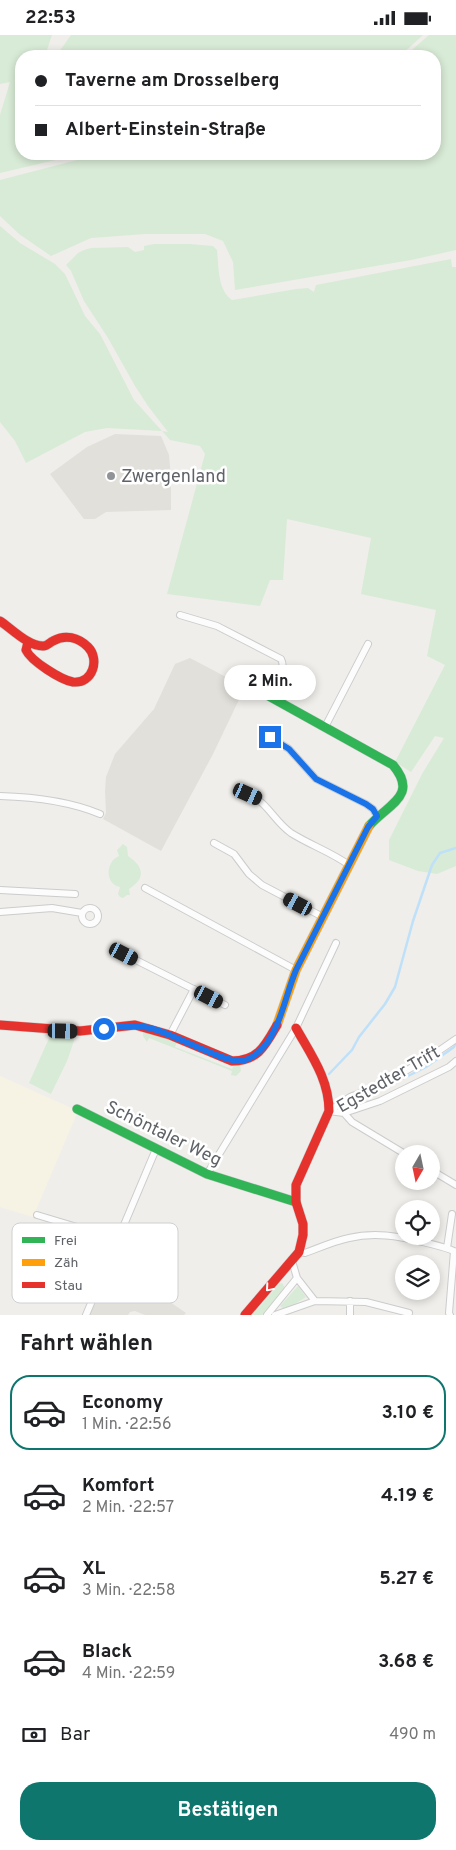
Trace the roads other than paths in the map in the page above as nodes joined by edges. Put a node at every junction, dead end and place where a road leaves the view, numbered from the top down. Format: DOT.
graph roads {
  1 [pos="180,615"];
  2 [pos="0,621"];
  3 [pos="28,642"];
  4 [pos="368,644"];
  5 [pos="247,684"];
  6 [pos="260,691"];
  7 [pos="325,727"];
  8 [pos="270,737"];
  9 [pos="248,794"];
  10 [pos="0,797"];
  11 [pos="100,814"];
  12 [pos="377,816"];
  13 [pos="214,843"];
  14 [pos="349,865"];
  15 [pos="145,888"];
  16 [pos="0,890"];
  17 [pos="75,893"];
  18 [pos="0,912"];
  19 [pos="82,913"];
  20 [pos="323,917"];
  21 [pos="336,943"];
  22 [pos="124,954"];
  23 [pos="296,970"];
  24 [pos="194,989"];
  25 [pos="225,1005"];
  26 [pos="0,1025"];
  27 [pos="296,1028"];
  28 [pos="170,1035"];
  29 [pos="456,1039"];
  30 [pos="456,1061"];
  31 [pos="76,1109"];
  32 [pos="329,1111"];
  33 [pos="344,1113"];
  34 [pos="395,1148"];
  35 [pos="156,1149"];
  36 [pos="207,1174"];
  37 [pos="440,1175"];
  38 [pos="456,1185"];
  39 [pos="296,1202"];
  40 [pos="452,1214"];
  41 [pos="37,1215"];
  42 [pos="64,1223"];
  43 [pos="124,1223"];
  44 [pos="446,1248"];
  45 [pos="299,1252"];
  46 [pos="455,1252"];
  47 [pos="292,1261"];
  48 [pos="297,1278"];
  49 [pos="315,1301"];
  50 [pos="350,1301"];
  51 [pos="91,1303"];
  52 [pos="409,1313"];
  53 [pos="86,1315"];
  54 [pos="245,1315"];
  55 [pos="267,1315"];
  56 [pos="275,1315"];
  57 [pos="350,1315"];
  58 [pos="450,1315"];
  1 -- 6 [label="street"];
  2 -- 3 [label="street"];
  3 -- 3 [label="street"];
  4 -- 7 [label="street"];
  5 -- 6 [label="street"];
  6 -- 7 [label="street"];
  7 -- 12 [label="street"];
  8 -- 12 [label="street"];
  9 -- 14 [label="street"];
  10 -- 11 [label="street"];
  12 -- 14 [label="street"];
  13 -- 20 [label="street"];
  14 -- 20 [label="street"];
  15 -- 23 [label="street"];
  16 -- 17 [label="street"];
  18 -- 19 [label="street"];
  20 -- 23 [label="street"];
  21 -- 27 [label="street"];
  22 -- 24 [label="street"];
  23 -- 28 [label="street"];
  24 -- 25 [label="street"];
  24 -- 28 [label="street"];
  26 -- 28 [label="street"];
  27 -- 32 [label="street"];
  27 -- 36 [label="street"];
  29 -- 32 [label="street, Egstedter Trift"];
  30 -- 33 [label="street, Egstedter Trift"];
  31 -- 35 [label="street, Schöntaler Weg"];
  32 -- 33 [label="street, Egstedter Trift"];
  32 -- 39 [label="street"];
  33 -- 34 [label="street"];
  35 -- 36 [label="street, Schöntaler Weg"];
  35 -- 43 [label="street"];
  36 -- 39 [label="street, Schöntaler Weg"];
  37 -- 38 [label="street"];
  39 -- 45 [label="street"];
  40 -- 44 [label="street"];
  41 -- 42 [label="street"];
  44 -- 45 [label="street"];
  44 -- 46 [label="street"];
  45 -- 47 [label="street"];
  46 -- 58 [label="street"];
  47 -- 48 [label="street"];
  47 -- 54 [label="street, one-way"];
  48 -- 49 [label="street"];
  48 -- 55 [label="street"];
  49 -- 50 [label="street"];
  49 -- 56 [label="street"];
  50 -- 52 [label="street"];
  50 -- 57 [label="street"];
  51 -- 53 [label="street"];
}
